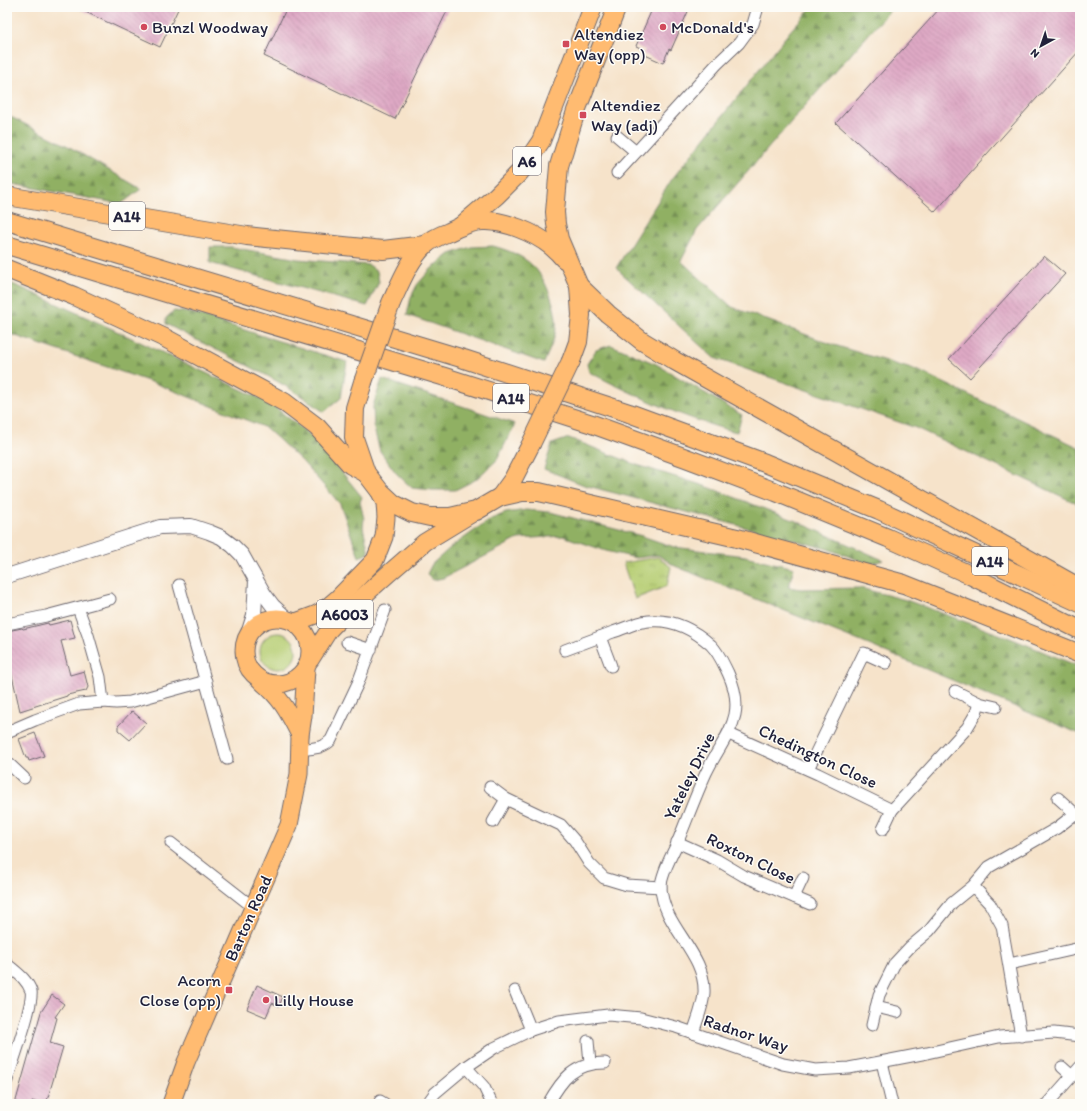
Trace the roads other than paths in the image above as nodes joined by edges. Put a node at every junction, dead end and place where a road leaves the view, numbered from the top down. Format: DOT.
graph roads {
  1 [pos="593,7"];
  2 [pos="617,7"];
  3 [pos="758,7"];
  4 [pos="616,136"];
  5 [pos="636,152"];
  6 [pos="616,173"];
  7 [pos="7,196"];
  8 [pos="7,220"];
  9 [pos="461,226"];
  10 [pos="7,245"];
  11 [pos="425,245"];
  12 [pos="570,265"];
  13 [pos="7,269"];
  14 [pos="579,286"];
  15 [pos="366,473"];
  16 [pos="378,490"];
  17 [pos="500,497"];
  18 [pos="476,511"];
  19 [pos="7,576"];
  20 [pos="256,578"];
  21 [pos="179,585"];
  22 [pos="1080,588"];
  23 [pos="110,599"];
  24 [pos="1080,603"];
  25 [pos="78,608"];
  26 [pos="385,610"];
  27 [pos="291,620"];
  28 [pos="7,624"];
  29 [pos="1080,630"];
  30 [pos="248,634"];
  31 [pos="600,636"];
  32 [pos="347,642"];
  33 [pos="371,650"];
  34 [pos="565,650"];
  35 [pos="1080,654"];
  36 [pos="886,662"];
  37 [pos="308,664"];
  38 [pos="611,666"];
  39 [pos="256,677"];
  40 [pos="206,681"];
  41 [pos="955,691"];
  42 [pos="103,702"];
  43 [pos="979,702"];
  44 [pos="996,707"];
  45 [pos="7,732"];
  46 [pos="729,734"];
  47 [pos="300,742"];
  48 [pos="227,759"];
  49 [pos="7,762"];
  50 [pos="808,769"];
  51 [pos="24,778"];
  52 [pos="490,787"];
  53 [pos="1058,798"];
  54 [pos="506,799"];
  55 [pos="892,810"];
  56 [pos="1077,816"];
  57 [pos="493,822"];
  58 [pos="883,829"];
  59 [pos="677,842"];
  60 [pos="171,843"];
  61 [pos="803,878"];
  62 [pos="973,886"];
  63 [pos="660,887"];
  64 [pos="794,897"];
  65 [pos="810,904"];
  66 [pos="253,907"];
  67 [pos="1080,948"];
  68 [pos="7,964"];
  69 [pos="1009,964"];
  70 [pos="515,991"];
  71 [pos="876,1007"];
  72 [pos="897,1012"];
  73 [pos="872,1025"];
  74 [pos="531,1030"];
  75 [pos="693,1033"];
  76 [pos="1021,1036"];
  77 [pos="1080,1036"];
  78 [pos="588,1041"];
  79 [pos="882,1062"];
  80 [pos="590,1063"];
  81 [pos="605,1063"];
  82 [pos="466,1067"];
  83 [pos="1062,1067"];
  84 [pos="1080,1067"];
  85 [pos="1072,1076"];
  86 [pos="7,1080"];
  87 [pos="170,1104"];
  88 [pos="426,1104"];
  89 [pos="492,1104"];
  90 [pos="548,1104"];
  91 [pos="892,1104"];
  92 [pos="1047,1104"];
  1 -- 9 [label="highway, A6"];
  2 -- 12 [label="highway, A6"];
  3 -- 5 [label="street"];
  4 -- 5 [label="street"];
  5 -- 6 [label="street"];
  7 -- 11 [label="highway, A14"];
  8 -- 24 [label="highway, A14"];
  9 -- 11 [label="highway"];
  9 -- 12 [label="highway"];
  10 -- 29 [label="highway, A14"];
  11 -- 15 [label="highway, bridge"];
  12 -- 14 [label="highway"];
  13 -- 15 [label="highway"];
  14 -- 17 [label="highway, bridge"];
  14 -- 22 [label="highway"];
  15 -- 16 [label="highway"];
  16 -- 18 [label="highway"];
  16 -- 27 [label="main road, A6003"];
  17 -- 18 [label="highway"];
  17 -- 35 [label="highway"];
  18 -- 37 [label="main road, Barton Road / A6003"];
  19 -- 20 [label="street"];
  20 -- 27 [label="street"];
  20 -- 30 [label="street"];
  21 -- 40 [label="street"];
  23 -- 25 [label="street"];
  25 -- 28 [label="street"];
  25 -- 42 [label="street"];
  26 -- 33 [label="street"];
  27 -- 30 [label="main road"];
  27 -- 37 [label="main road"];
  30 -- 39 [label="main road"];
  31 -- 34 [label="street, Yateley Drive"];
  31 -- 38 [label="street"];
  31 -- 46 [label="street, Yateley Drive"];
  32 -- 33 [label="street"];
  33 -- 47 [label="street"];
  36 -- 50 [label="street"];
  37 -- 39 [label="main road"];
  37 -- 47 [label="main road, Barton Road / A6003"];
  39 -- 47 [label="main road"];
  40 -- 42 [label="street"];
  40 -- 48 [label="street"];
  41 -- 43 [label="street"];
  42 -- 45 [label="street"];
  43 -- 44 [label="street"];
  43 -- 55 [label="street"];
  46 -- 50 [label="street, Chedington Close"];
  46 -- 59 [label="street, Yateley Drive"];
  47 -- 66 [label="main road, Barton Road / A6003"];
  49 -- 51 [label="street"];
  50 -- 55 [label="street, Chedington Close"];
  52 -- 54 [label="street"];
  53 -- 56 [label="street"];
  54 -- 57 [label="street"];
  54 -- 63 [label="street"];
  55 -- 58 [label="street"];
  56 -- 62 [label="street"];
  59 -- 63 [label="street, Yateley Drive"];
  59 -- 64 [label="street, Roxton Close"];
  60 -- 66 [label="street"];
  61 -- 64 [label="street"];
  62 -- 69 [label="street"];
  62 -- 71 [label="street"];
  63 -- 75 [label="street"];
  64 -- 65 [label="street, Roxton Close"];
  66 -- 87 [label="main road, Barton Road / A6003"];
  67 -- 69 [label="street"];
  68 -- 86 [label="street"];
  69 -- 76 [label="street"];
  70 -- 74 [label="street"];
  71 -- 72 [label="street"];
  71 -- 73 [label="street"];
  74 -- 75 [label="street, Radnor Way"];
  74 -- 82 [label="street, Radnor Way"];
  75 -- 79 [label="street, Radnor Way"];
  76 -- 77 [label="street, Radnor Way"];
  76 -- 79 [label="street, Radnor Way"];
  78 -- 80 [label="street"];
  79 -- 91 [label="street"];
  80 -- 81 [label="street"];
  80 -- 90 [label="street"];
  82 -- 88 [label="street, Radnor Way"];
  82 -- 89 [label="street"];
  83 -- 85 [label="street"];
  84 -- 85 [label="street"];
  85 -- 92 [label="street"];
}
